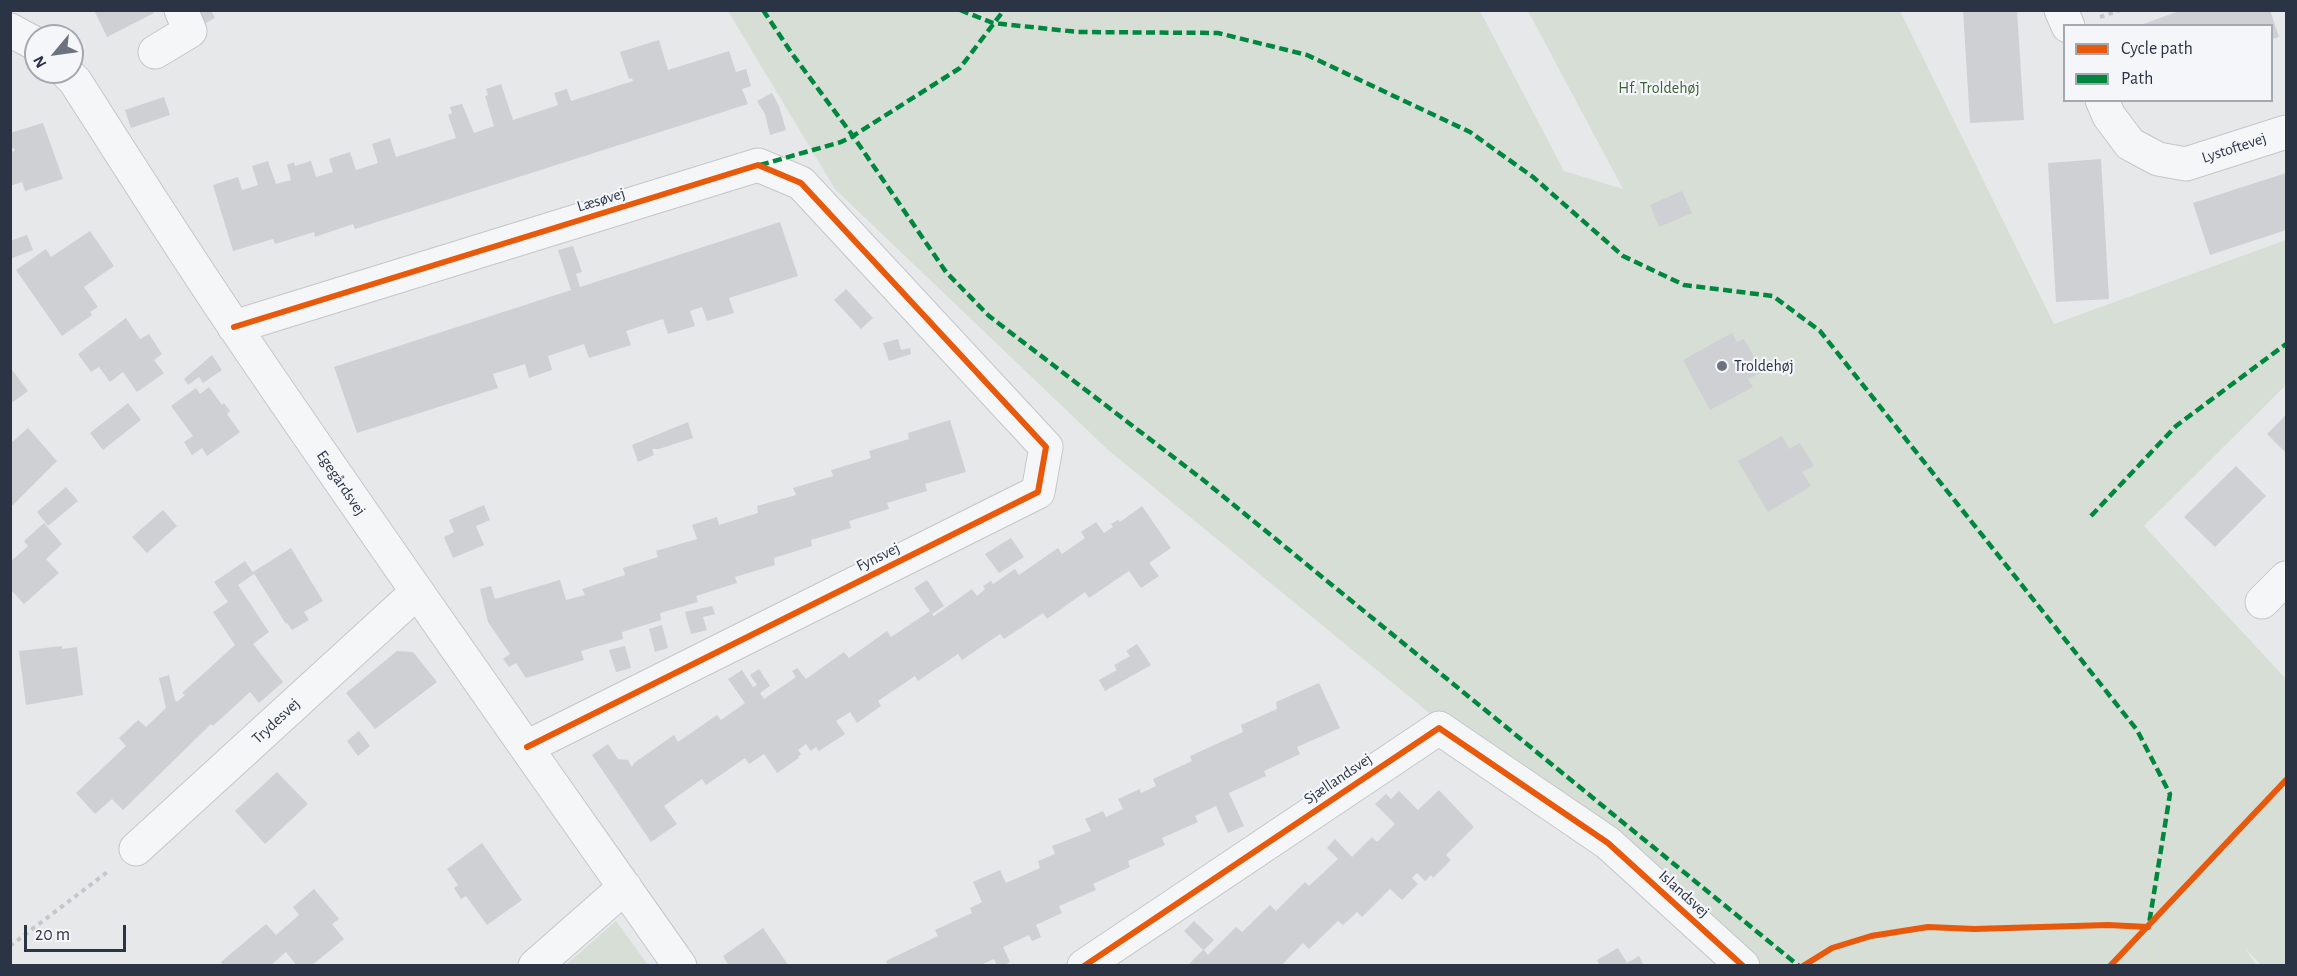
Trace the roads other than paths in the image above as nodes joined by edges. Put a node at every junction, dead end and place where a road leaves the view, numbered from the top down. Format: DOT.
graph roads {
  1 [pos="181,10"];
  2 [pos="2061,10"];
  3 [pos="2067,24"];
  4 [pos="10,30"];
  5 [pos="24,38"];
  6 [pos="155,52"];
  7 [pos="75,84"];
  8 [pos="2103,102"];
  9 [pos="2286,132"];
  10 [pos="923,316"];
  11 [pos="234,327"];
  12 [pos="2286,578"];
  13 [pos="416,592"];
  14 [pos="2262,602"];
  15 [pos="527,747"];
  16 [pos="1608,843"];
  17 [pos="136,849"];
  18 [pos="625,887"];
  19 [pos="535,966"];
  20 [pos="680,966"];
  21 [pos="1083,966"];
  22 [pos="1743,966"];
  1 -- 6 [label="street"];
  2 -- 3 [label="street"];
  4 -- 5 [label="street"];
  7 -- 11 [label="street, Egegårdsvej"];
  8 -- 9 [label="street, Lystoftevej"];
  10 -- 11 [label="street, Læsøvej"];
  10 -- 15 [label="street, Fynsvej"];
  11 -- 13 [label="street, Egegårdsvej"];
  12 -- 14 [label="street"];
  13 -- 15 [label="street, Egegårdsvej"];
  13 -- 17 [label="street, Trydesvej"];
  15 -- 18 [label="street, Egegårdsvej"];
  16 -- 21 [label="street, Sjællandsvej"];
  16 -- 22 [label="street, Islandsvej"];
  18 -- 19 [label="street"];
  18 -- 20 [label="street, Egegårdsvej"];
}
